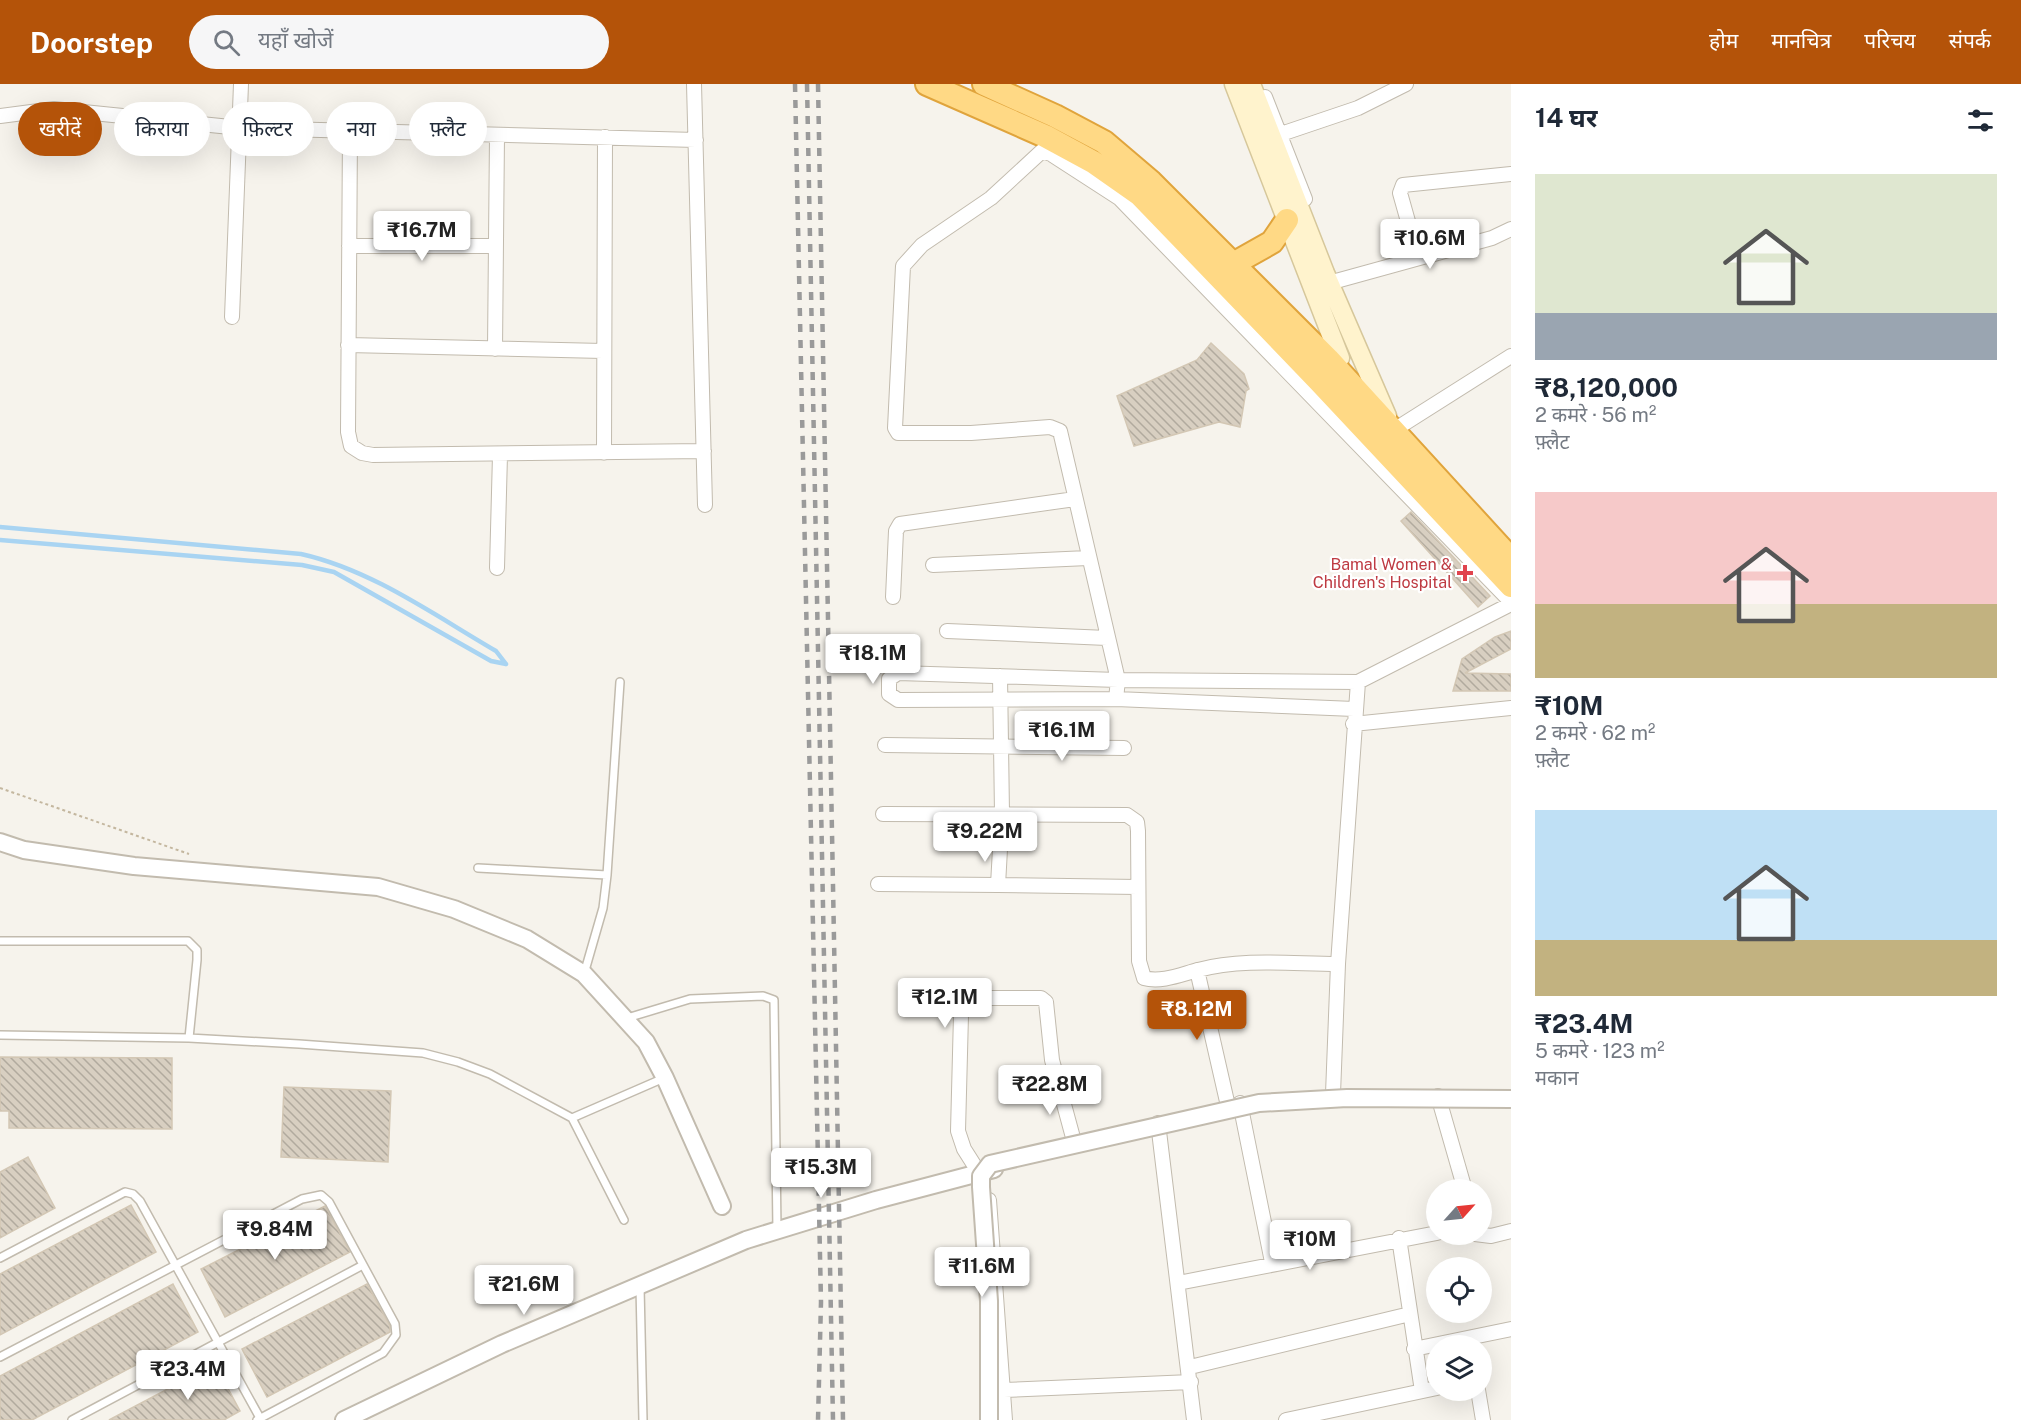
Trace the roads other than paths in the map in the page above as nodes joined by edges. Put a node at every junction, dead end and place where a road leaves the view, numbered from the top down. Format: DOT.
graph roads {
  1 [pos="241,84"];
  2 [pos="694,84"];
  3 [pos="927,84"];
  4 [pos="984,84"];
  5 [pos="1234,84"];
  6 [pos="1251,84"];
  7 [pos="1259,84"];
  8 [pos="1406,84"];
  9 [pos="241,102"];
  10 [pos="0,116"];
  11 [pos="222,126"];
  12 [pos="397,132"];
  13 [pos="1281,134"];
  14 [pos="496,135"];
  15 [pos="605,137"];
  16 [pos="696,140"];
  17 [pos="1099,152"];
  18 [pos="239,156"];
  19 [pos="350,156"];
  20 [pos="1511,174"];
  21 [pos="1287,220"];
  22 [pos="1511,229"];
  23 [pos="349,246"];
  24 [pos="496,246"];
  25 [pos="1418,257"];
  26 [pos="1233,264"];
  27 [pos="1336,281"];
  28 [pos="232,317"];
  29 [pos="1353,342"];
  30 [pos="348,345"];
  31 [pos="495,349"];
  32 [pos="603,351"];
  33 [pos="1511,357"];
  34 [pos="1331,368"];
  35 [pos="1400,433"];
  36 [pos="704,451"];
  37 [pos="604,453"];
  38 [pos="500,455"];
  39 [pos="1075,499"];
  40 [pos="705,505"];
  41 [pos="1088,558"];
  42 [pos="1511,559"];
  43 [pos="933,565"];
  44 [pos="497,568"];
  45 [pos="1511,586"];
  46 [pos="893,597"];
  47 [pos="1511,603"];
  48 [pos="947,631"];
  49 [pos="1107,638"];
  50 [pos="1000,676"];
  51 [pos="1118,680"];
  52 [pos="620,682"];
  53 [pos="1358,682"];
  54 [pos="1116,699"];
  55 [pos="1003,700"];
  56 [pos="1511,708"];
  57 [pos="1354,709"];
  58 [pos="1353,724"];
  59 [pos="885,745"];
  60 [pos="1001,746"];
  61 [pos="1124,748"];
  62 [pos="1002,813"];
  63 [pos="883,814"];
  64 [pos="0,842"];
  65 [pos="478,868"];
  66 [pos="607,875"];
  67 [pos="878,884"];
  68 [pos="998,885"];
  69 [pos="1138,887"];
  70 [pos="0,941"];
  71 [pos="1338,964"];
  72 [pos="1197,970"];
  73 [pos="584,974"];
  74 [pos="626,1019"];
  75 [pos="0,1035"];
  76 [pos="189,1038"];
  77 [pos="665,1078"];
  78 [pos="1333,1094"];
  79 [pos="1438,1096"];
  80 [pos="1511,1098"];
  81 [pos="1234,1104"];
  82 [pos="572,1118"];
  83 [pos="1158,1123"];
  84 [pos="1074,1145"];
  85 [pos="981,1173"];
  86 [pos="1462,1179"];
  87 [pos="722,1206"];
  88 [pos="624,1220"];
  89 [pos="777,1230"];
  90 [pos="1511,1231"];
  91 [pos="1492,1233"];
  92 [pos="1426,1234"];
  93 [pos="1399,1238"];
  94 [pos="0,1258"];
  95 [pos="1272,1262"];
  96 [pos="176,1265"];
  97 [pos="363,1265"];
  98 [pos="1178,1283"];
  99 [pos="640,1287"];
  100 [pos="1410,1314"];
  101 [pos="1511,1329"];
  102 [pos="218,1342"];
  103 [pos="1414,1349"];
  104 [pos="0,1357"];
  105 [pos="1190,1367"];
  106 [pos="1191,1382"];
  107 [pos="1004,1390"];
  108 [pos="1426,1390"];
  109 [pos="1422,1391"];
  110 [pos="1480,1401"];
  111 [pos="1323,1417"];
  112 [pos="259,1419"];
  113 [pos="72,1420"];
  114 [pos="344,1420"];
  115 [pos="643,1420"];
  116 [pos="989,1420"];
  117 [pos="1005,1420"];
  118 [pos="1194,1420"];
  119 [pos="1286,1420"];
  120 [pos="1483,1420"];
  1 -- 9 [label="street"];
  2 -- 16 [label="street"];
  3 -- 17 [label="highway"];
  4 -- 17 [label="highway"];
  5 -- 21 [label="main road"];
  6 -- 29 [label="main road"];
  7 -- 13 [label="street"];
  8 -- 13 [label="street"];
  10 -- 11 [label="street"];
  12 -- 14 [label="street"];
  13 -- 27 [label="street"];
  14 -- 15 [label="street"];
  14 -- 24 [label="street"];
  15 -- 16 [label="street"];
  15 -- 32 [label="street"];
  16 -- 36 [label="street"];
  17 -- 26 [label="highway"];
  17 -- 34 [label="highway"];
  18 -- 28 [label="street"];
  19 -- 23 [label="street"];
  20 -- 25 [label="street"];
  21 -- 26 [label="highway"];
  21 -- 34 [label="main road"];
  22 -- 25 [label="street"];
  23 -- 24 [label="street"];
  23 -- 30 [label="street"];
  24 -- 31 [label="street"];
  25 -- 27 [label="street"];
  26 -- 34 [label="highway"];
  27 -- 35 [label="street"];
  29 -- 34 [label="main road"];
  29 -- 35 [label="main road"];
  30 -- 31 [label="street"];
  30 -- 38 [label="street"];
  31 -- 32 [label="street"];
  32 -- 37 [label="street"];
  33 -- 35 [label="street"];
  34 -- 35 [label="highway"];
  34 -- 45 [label="highway"];
  35 -- 42 [label="highway"];
  36 -- 37 [label="street"];
  36 -- 40 [label="street"];
  37 -- 38 [label="street"];
  38 -- 44 [label="street"];
  39 -- 41 [label="street"];
  39 -- 46 [label="street"];
  39 -- 47 [label="street"];
  41 -- 43 [label="street"];
  41 -- 49 [label="street"];
  47 -- 53 [label="street"];
  48 -- 49 [label="street"];
  49 -- 51 [label="street"];
  50 -- 51 [label="street"];
  50 -- 55 [label="street"];
  50 -- 55 [label="street"];
  51 -- 53 [label="street"];
  51 -- 54 [label="street"];
  52 -- 66 [label="lane"];
  53 -- 57 [label="street"];
  54 -- 55 [label="street"];
  54 -- 57 [label="street"];
  55 -- 60 [label="street"];
  56 -- 58 [label="street"];
  57 -- 58 [label="street"];
  58 -- 71 [label="street"];
  59 -- 60 [label="street"];
  60 -- 61 [label="street"];
  60 -- 62 [label="street"];
  62 -- 63 [label="street"];
  62 -- 68 [label="street"];
  62 -- 69 [label="street"];
  64 -- 73 [label="street"];
  65 -- 66 [label="lane"];
  66 -- 73 [label="lane"];
  67 -- 68 [label="street"];
  68 -- 69 [label="street"];
  69 -- 72 [label="street"];
  70 -- 76 [label="lane"];
  71 -- 72 [label="street"];
  71 -- 78 [label="street"];
  72 -- 81 [label="street"];
  73 -- 74 [label="street"];
  74 -- 77 [label="street"];
  74 -- 89 [label="lane"];
  75 -- 76 [label="lane"];
  76 -- 82 [label="lane"];
  77 -- 82 [label="lane"];
  77 -- 87 [label="street"];
  78 -- 79 [label="street"];
  78 -- 81 [label="street"];
  79 -- 80 [label="street"];
  79 -- 86 [label="street"];
  80 -- 116 [label="street, bridge"];
  81 -- 83 [label="street"];
  81 -- 95 [label="street"];
  82 -- 88 [label="lane"];
  83 -- 84 [label="street"];
  83 -- 98 [label="street"];
  84 -- 85 [label="street"];
  84 -- 85 [label="street"];
  85 -- 89 [label="street"];
  85 -- 107 [label="street"];
  89 -- 99 [label="street"];
  90 -- 91 [label="street"];
  92 -- 93 [label="street"];
  93 -- 95 [label="street"];
  93 -- 100 [label="street"];
  94 -- 96 [label="lane"];
  95 -- 98 [label="street"];
  96 -- 97 [label="lane"];
  96 -- 102 [label="lane"];
  96 -- 104 [label="lane"];
  97 -- 102 [label="lane"];
  97 -- 112 [label="lane"];
  98 -- 105 [label="street"];
  99 -- 114 [label="street"];
  99 -- 115 [label="lane"];
  100 -- 103 [label="street"];
  100 -- 105 [label="street"];
  101 -- 103 [label="street"];
  102 -- 112 [label="lane"];
  102 -- 113 [label="lane"];
  103 -- 109 [label="street"];
  105 -- 106 [label="street"];
  106 -- 107 [label="street"];
  106 -- 118 [label="street"];
  107 -- 117 [label="street"];
  108 -- 109 [label="street"];
  109 -- 111 [label="street"];
  110 -- 120 [label="street"];
  111 -- 119 [label="street"];
}
